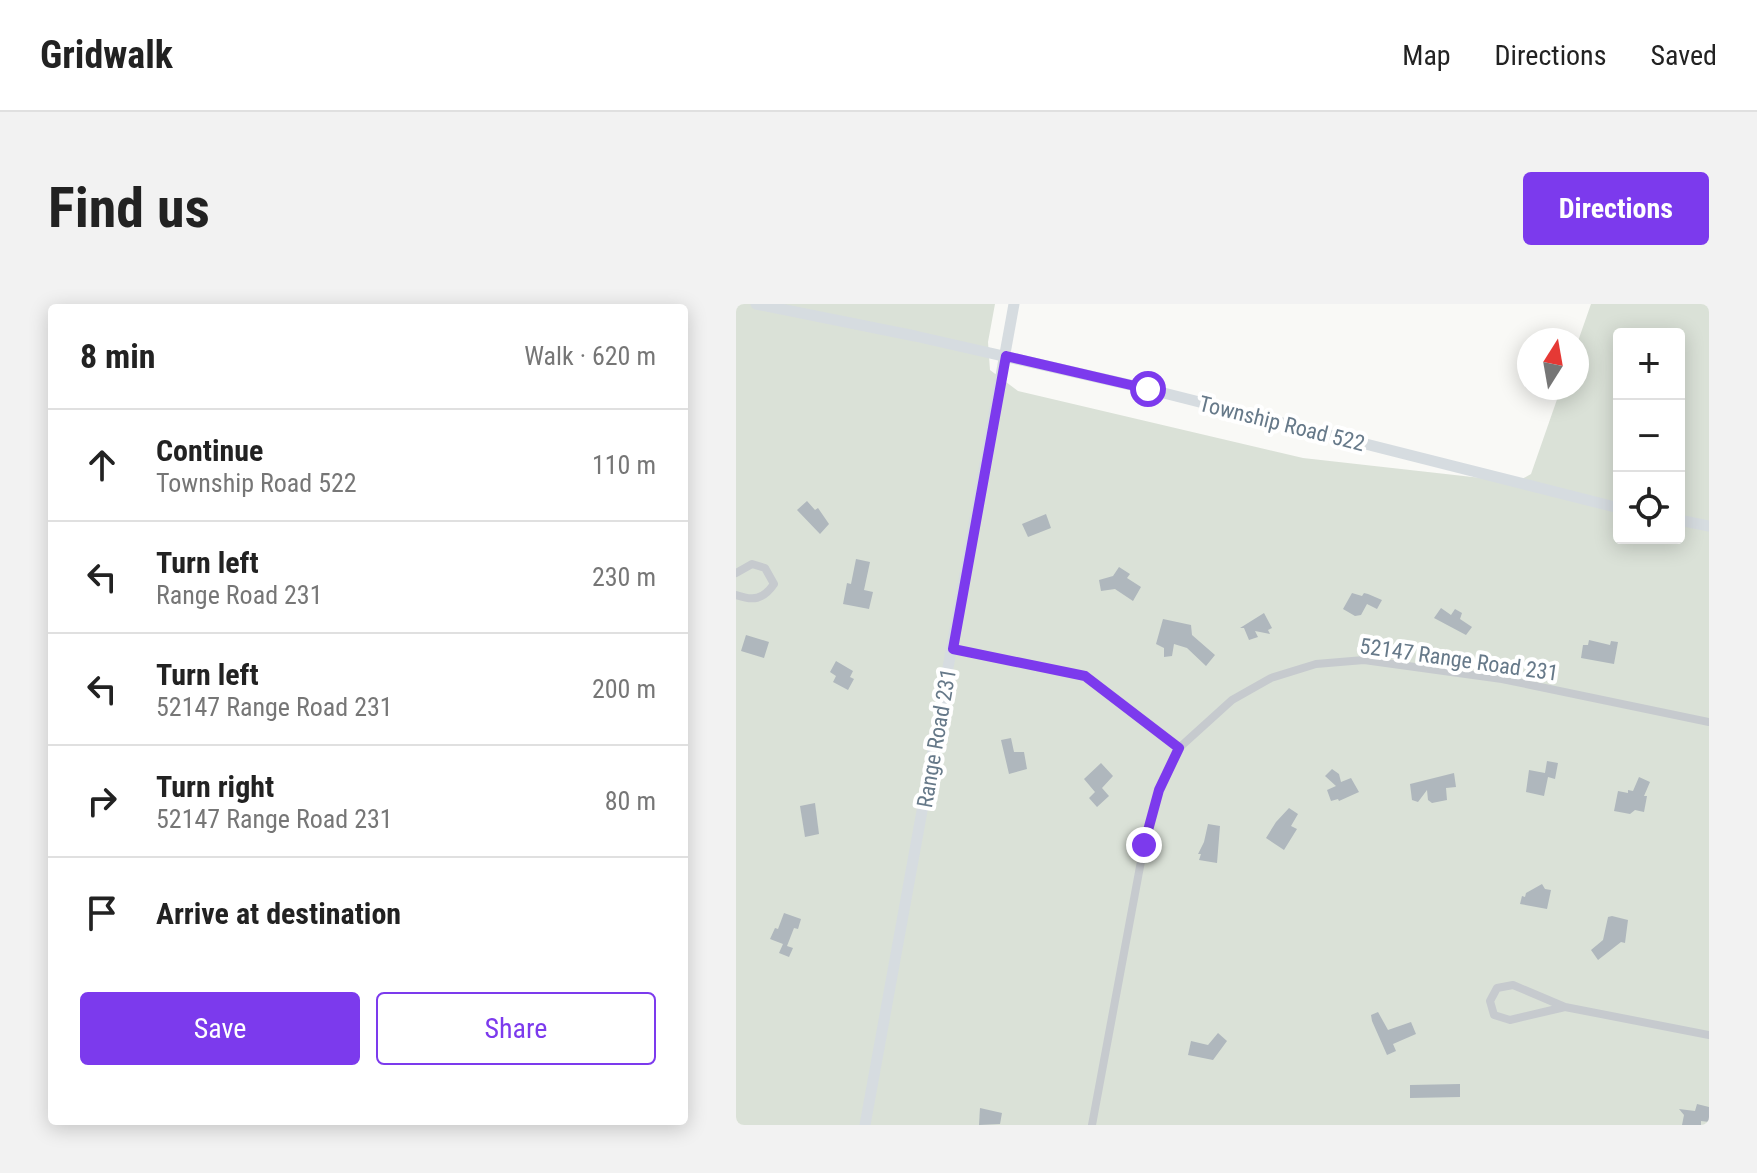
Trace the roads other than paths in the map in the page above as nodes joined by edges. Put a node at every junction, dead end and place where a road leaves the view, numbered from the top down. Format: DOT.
graph roads {
  1 [pos="756,304"];
  2 [pos="1014,304"];
  3 [pos="1006,356"];
  4 [pos="1613,506"];
  5 [pos="1685,521"];
  6 [pos="1709,526"];
  7 [pos="736,573"];
  8 [pos="736,595"];
  9 [pos="953,649"];
  10 [pos="1709,722"];
  11 [pos="1179,748"];
  12 [pos="1565,1007"];
  13 [pos="1709,1035"];
  14 [pos="865,1125"];
  15 [pos="1092,1125"];
  1 -- 3 [label="main road, Township Road 522"];
  2 -- 3 [label="main road, Range Road 231"];
  3 -- 4 [label="main road, Township Road 522"];
  3 -- 9 [label="main road, Range Road 231"];
  5 -- 6 [label="main road"];
  7 -- 8 [label="street"];
  9 -- 11 [label="street"];
  9 -- 14 [label="main road, Range Road 231"];
  10 -- 11 [label="street, 52147 Range Road 231"];
  11 -- 15 [label="street, 52147 Range Road 231"];
  12 -- 12 [label="street"];
  12 -- 13 [label="street"];
}
